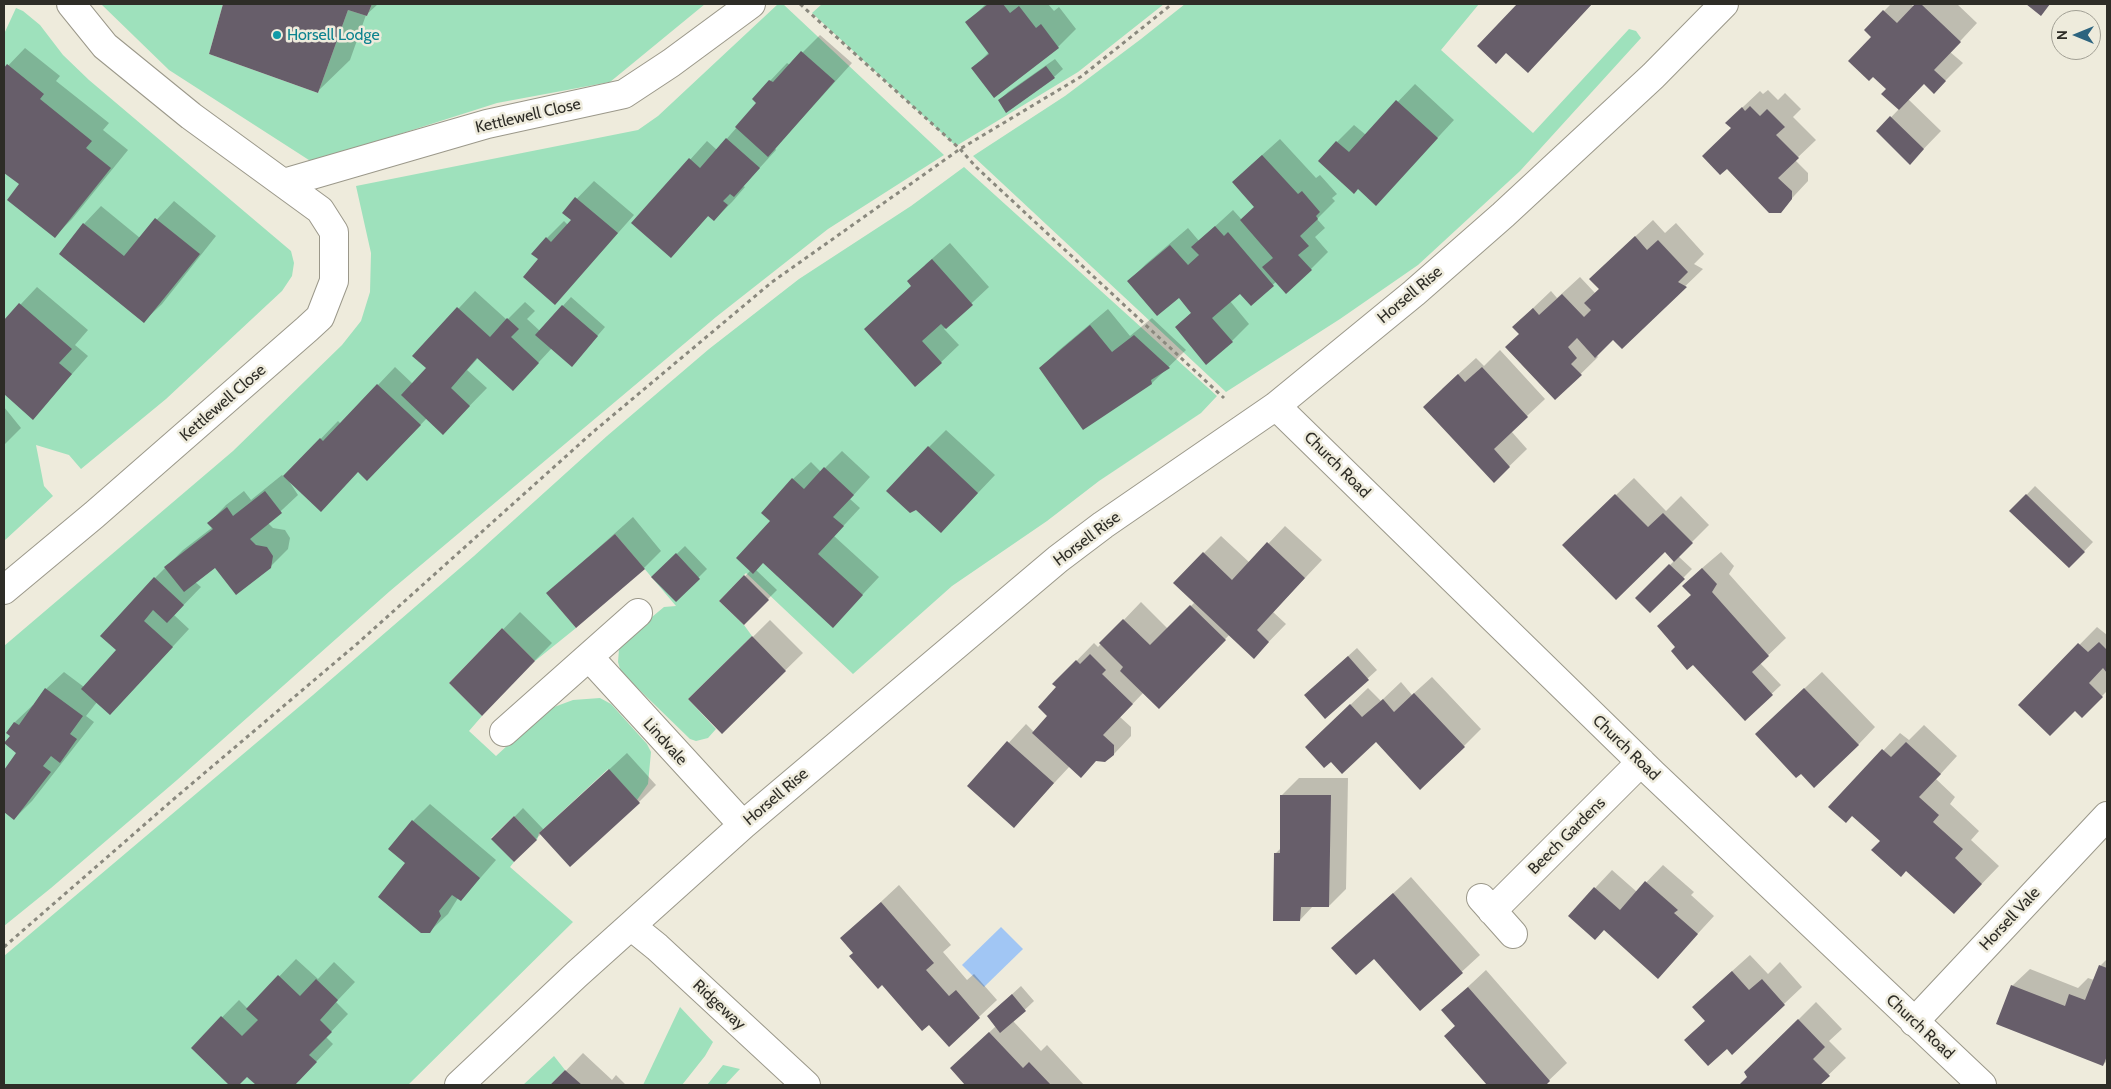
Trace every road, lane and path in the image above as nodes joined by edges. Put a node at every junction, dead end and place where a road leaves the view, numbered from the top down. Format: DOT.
graph roads {
  1 [pos="71,4"];
  2 [pos="750,4"];
  3 [pos="800,4"];
  4 [pos="1172,4"];
  5 [pos="1724,4"];
  6 [pos="960,148"];
  7 [pos="284,183"];
  8 [pos="1228,402"];
  9 [pos="1276,406"];
  10 [pos="4,590"];
  11 [pos="638,613"];
  12 [pos="589,657"];
  13 [pos="504,732"];
  14 [pos="1641,762"];
  15 [pos="2107,816"];
  16 [pos="743,825"];
  17 [pos="631,926"];
  18 [pos="1513,934"];
  19 [pos="4,947"];
  20 [pos="1914,1022"];
  21 [pos="458,1085"];
  22 [pos="806,1085"];
  23 [pos="1982,1085"];
  1 -- 7 [label="street, Kettlewell Close"];
  2 -- 7 [label="street, Kettlewell Close"];
  3 -- 6 [label="path"];
  4 -- 6 [label="path"];
  5 -- 9 [label="street, Horsell Rise"];
  6 -- 8 [label="path"];
  6 -- 19 [label="path"];
  7 -- 10 [label="street, Kettlewell Close"];
  9 -- 14 [label="street, Church Road"];
  9 -- 16 [label="street, Horsell Rise"];
  11 -- 12 [label="street"];
  12 -- 13 [label="street"];
  12 -- 16 [label="street, Lindvale"];
  14 -- 18 [label="street, Beech Gardens"];
  14 -- 20 [label="street, Church Road"];
  15 -- 20 [label="street, Horsell Vale"];
  16 -- 17 [label="street, Horsell Rise"];
  17 -- 21 [label="street, Horsell Rise"];
  17 -- 22 [label="street, Ridgeway"];
  20 -- 23 [label="street, Church Road"];
}
